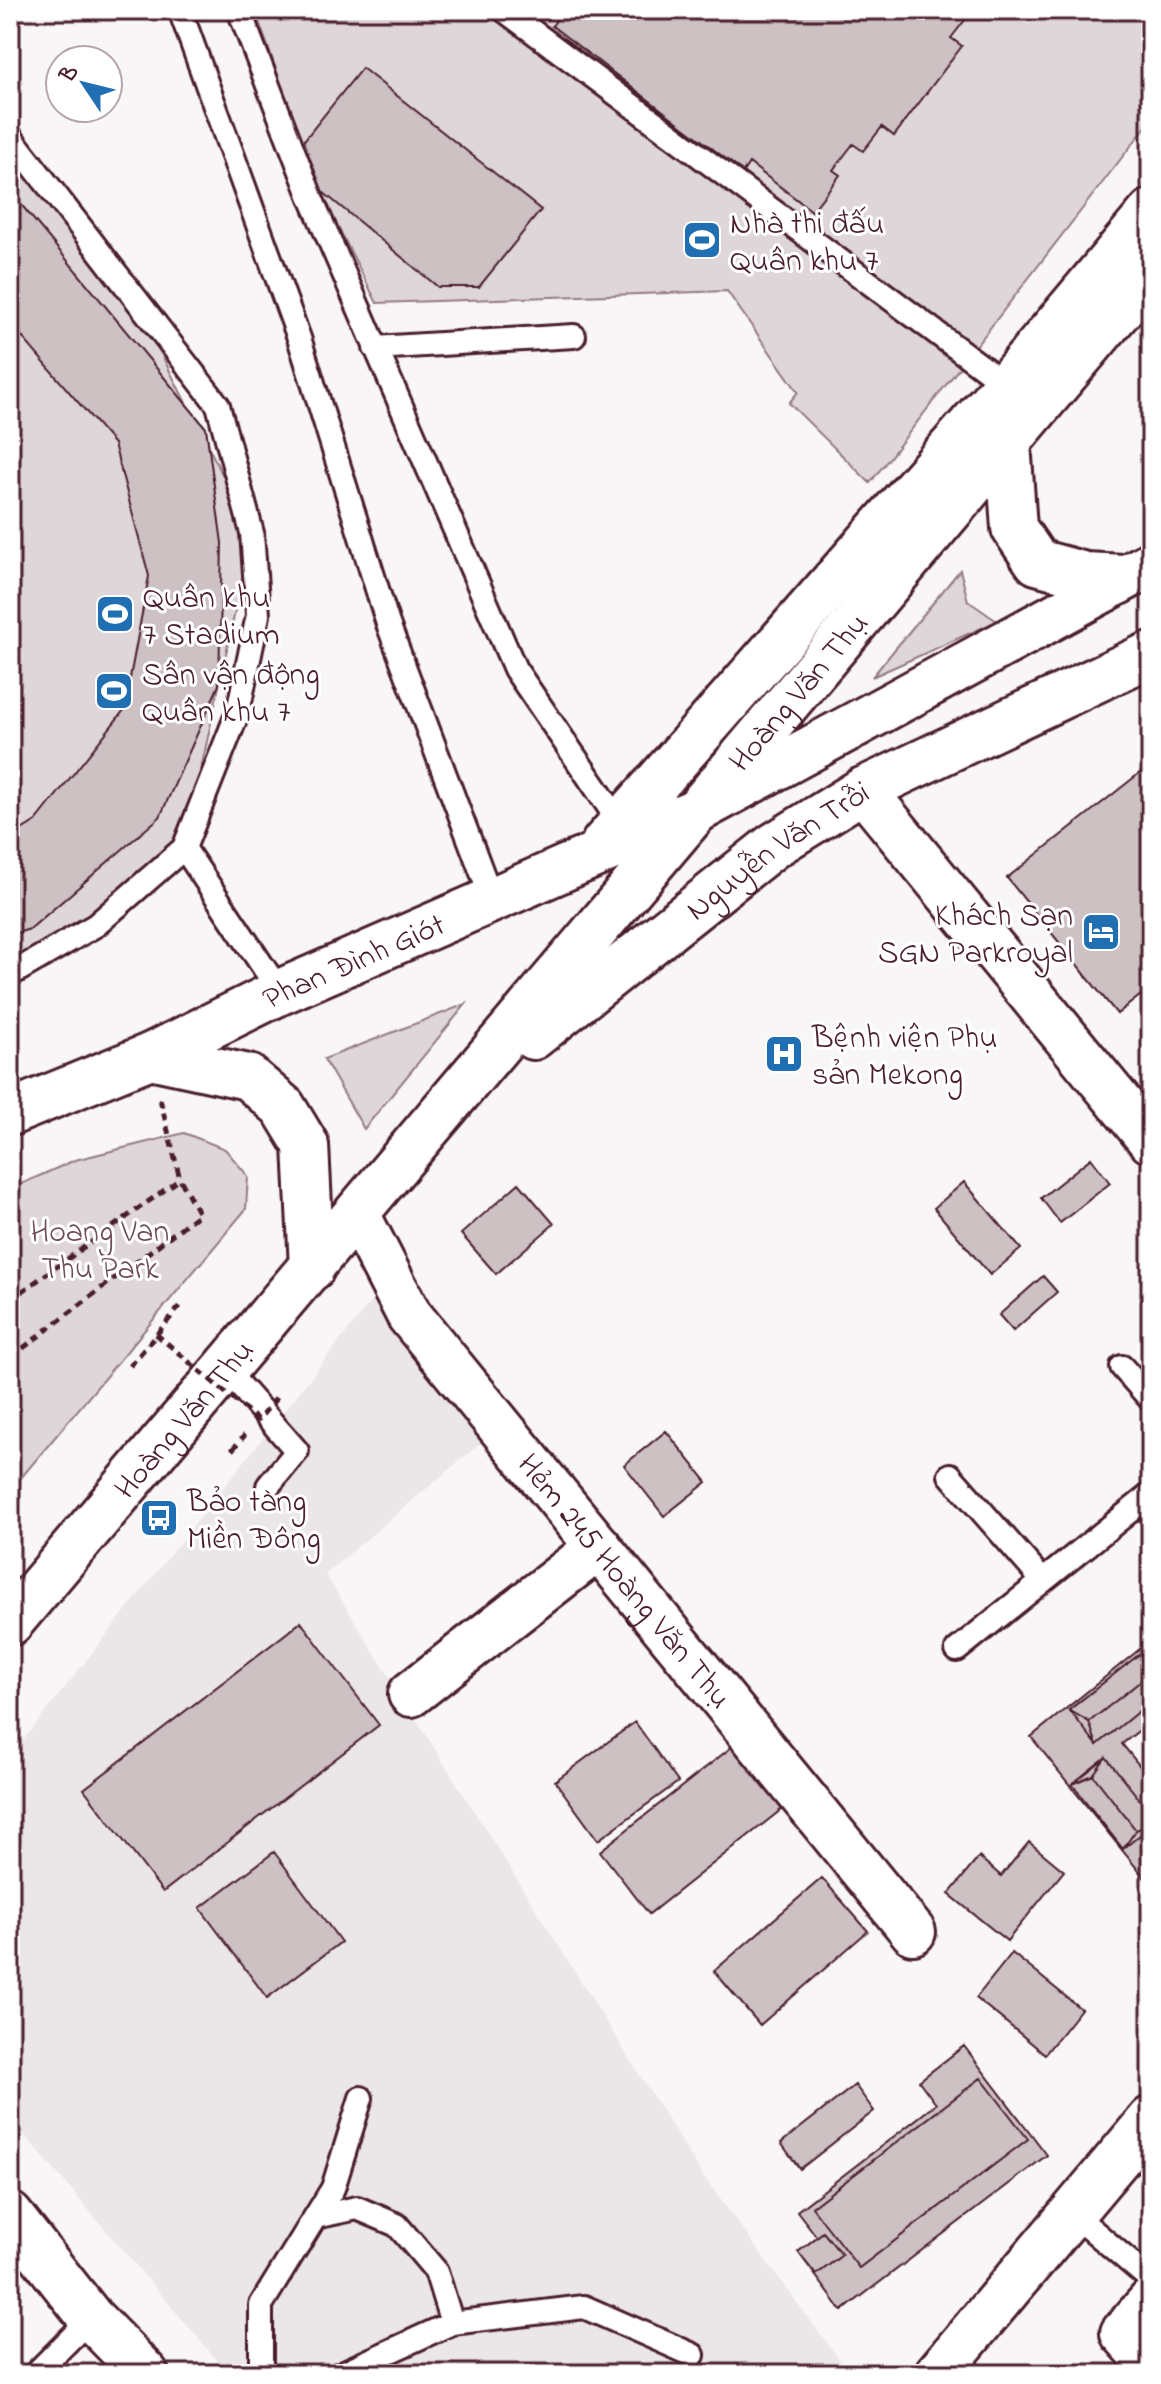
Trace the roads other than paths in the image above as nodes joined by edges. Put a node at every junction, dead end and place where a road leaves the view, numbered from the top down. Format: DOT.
graph roads {
  1 [pos="180,10"];
  2 [pos="239,10"];
  3 [pos="504,10"];
  4 [pos="10,136"];
  5 [pos="1151,212"];
  6 [pos="1149,282"];
  7 [pos="574,336"];
  8 [pos="375,348"];
  9 [pos="1022,397"];
  10 [pos="1008,443"];
  11 [pos="1137,570"];
  12 [pos="1151,654"];
  13 [pos="863,790"];
  14 [pos="698,810"];
  15 [pos="608,840"];
  16 [pos="184,848"];
  17 [pos="493,902"];
  18 [pos="10,975"];
  19 [pos="280,992"];
  20 [pos="150,1056"];
  21 [pos="445,1110"];
  22 [pos="10,1113"];
  23 [pos="1151,1141"];
  24 [pos="357,1214"];
  25 [pos="312,1268"];
  26 [pos="1122,1367"];
  27 [pos="225,1369"];
  28 [pos="1151,1400"];
  29 [pos="950,1475"];
  30 [pos="268,1486"];
  31 [pos="1151,1494"];
  32 [pos="599,1547"];
  33 [pos="1043,1581"];
  34 [pos="10,1623"];
  35 [pos="957,1650"];
  36 [pos="411,1694"];
  37 [pos="913,1932"];
  38 [pos="361,2098"];
  39 [pos="1151,2119"];
  40 [pos="1072,2213"];
  41 [pos="10,2215"];
  42 [pos="315,2217"];
  43 [pos="1151,2280"];
  44 [pos="1151,2301"];
  45 [pos="91,2318"];
  46 [pos="452,2323"];
  47 [pos="693,2355"];
  48 [pos="1151,2364"];
  49 [pos="35,2374"];
  50 [pos="146,2374"];
  51 [pos="261,2374"];
  52 [pos="340,2374"];
  53 [pos="937,2374"];
  1 -- 17 [label="lane"];
  2 -- 8 [label="lane"];
  3 -- 9 [label="lane"];
  4 -- 16 [label="lane"];
  5 -- 9 [label="main road, Hoàng Văn Thụ"];
  6 -- 9 [label="main road, Hoàng Văn Thụ"];
  7 -- 8 [label="lane"];
  8 -- 15 [label="lane"];
  9 -- 10 [label="main road, Hoàng Văn Thụ"];
  9 -- 15 [label="main road, Hoàng Văn Thụ"];
  10 -- 11 [label="main road"];
  10 -- 14 [label="main road, Hoàng Văn Thụ"];
  11 -- 14 [label="main road, Nguyễn Văn Trỗi"];
  12 -- 13 [label="main road, Nguyễn Văn Trỗi"];
  13 -- 21 [label="main road, Nguyễn Văn Trỗi"];
  13 -- 23 [label="main road"];
  14 -- 15 [label="main road, Phan Đình Giót"];
  14 -- 21 [label="main road, Hoàng Văn Thụ"];
  15 -- 17 [label="main road, Phan Đình Giót"];
  16 -- 18 [label="lane"];
  16 -- 19 [label="lane"];
  17 -- 19 [label="main road, Phan Đình Giót"];
  19 -- 20 [label="main road, Phan Đình Giót"];
  20 -- 22 [label="main road, Phan Đình Giót"];
  20 -- 25 [label="main road"];
  21 -- 24 [label="main road, Hoàng Văn Thụ"];
  24 -- 25 [label="main road, Hoàng Văn Thụ"];
  24 -- 32 [label="main road, Hẻm 245 Hoàng Văn Thụ"];
  25 -- 27 [label="main road, Hoàng Văn Thụ"];
  26 -- 28 [label="lane"];
  27 -- 30 [label="lane"];
  27 -- 34 [label="main road, Hoàng Văn Thụ"];
  29 -- 33 [label="lane"];
  31 -- 33 [label="lane"];
  32 -- 36 [label="main road"];
  32 -- 37 [label="main road, Hẻm 245 Hoàng Văn Thụ"];
  33 -- 35 [label="lane"];
  38 -- 42 [label="lane"];
  39 -- 40 [label="main road"];
  40 -- 43 [label="lane"];
  40 -- 53 [label="main road"];
  41 -- 45 [label="main road"];
  42 -- 46 [label="lane"];
  42 -- 51 [label="lane"];
  44 -- 48 [label="main road"];
  45 -- 49 [label="lane"];
  45 -- 50 [label="main road"];
  46 -- 47 [label="lane"];
  46 -- 52 [label="lane"];
}
